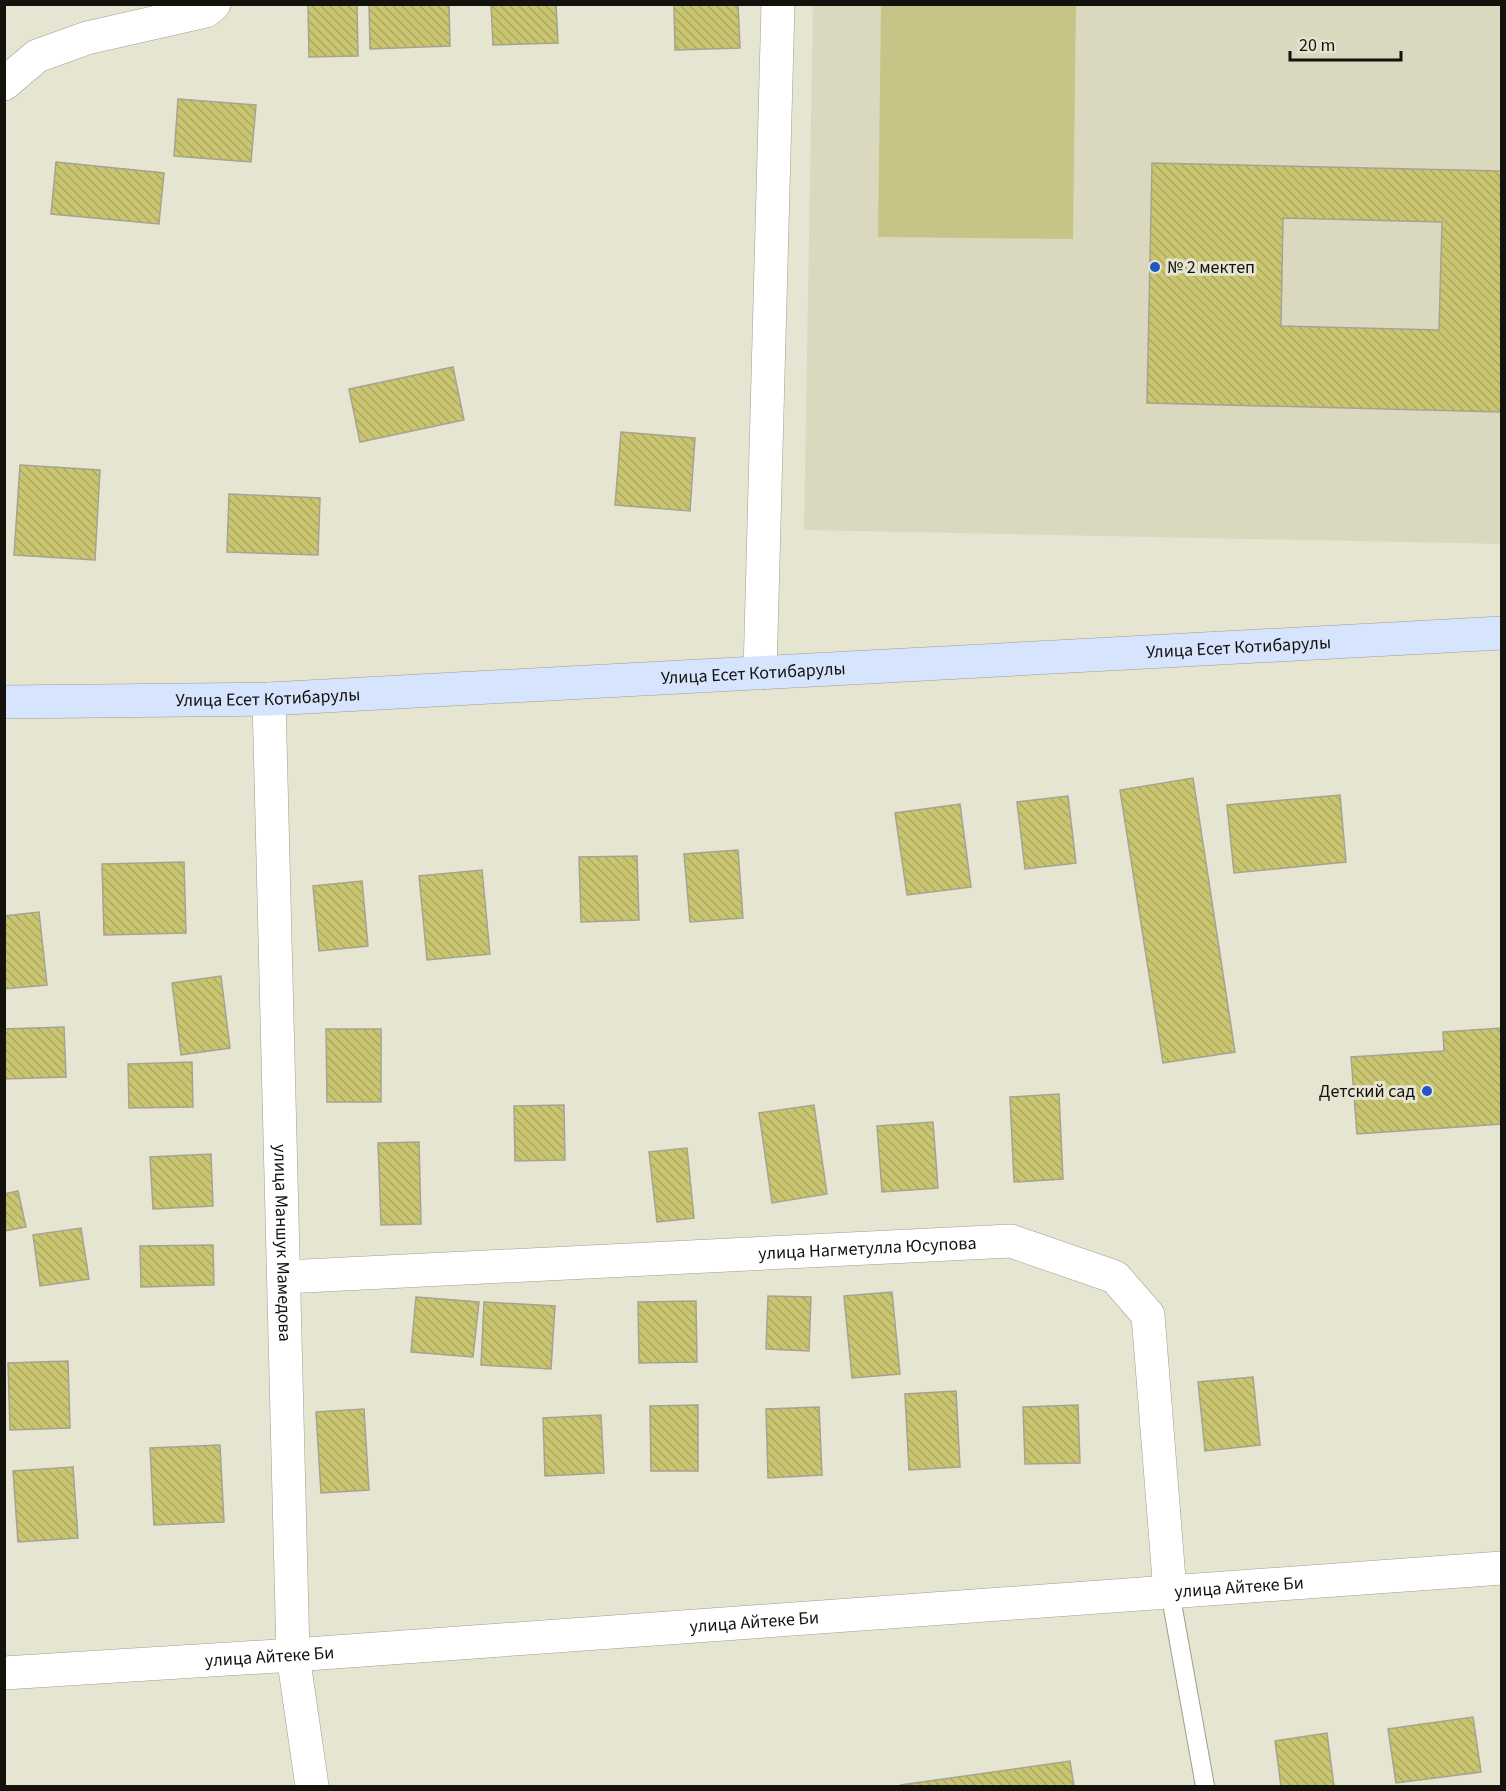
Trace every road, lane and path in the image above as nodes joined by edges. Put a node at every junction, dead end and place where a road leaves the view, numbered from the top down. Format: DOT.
graph roads {
  1 [pos="214,4"];
  2 [pos="778,4"];
  3 [pos="4,84"];
  4 [pos="1502,633"];
  5 [pos="760,673"];
  6 [pos="270,699"];
  7 [pos="4,702"];
  8 [pos="284,1276"];
  9 [pos="1502,1568"];
  10 [pos="1170,1592"];
  11 [pos="293,1655"];
  12 [pos="4,1672"];
  13 [pos="312,1786"];
  14 [pos="1205,1786"];
  1 -- 3 [label="street"];
  2 -- 5 [label="street"];
  4 -- 5 [label="main road, Улица Есет Котибарулы"];
  5 -- 6 [label="main road, Улица Есет Котибарулы"];
  6 -- 7 [label="main road, Улица Есет Котибарулы"];
  6 -- 8 [label="street, улица Маншук Мамедова"];
  8 -- 10 [label="street, улица Нагметулла Юсупова"];
  8 -- 11 [label="street, улица Маншук Мамедова"];
  9 -- 10 [label="street, улица Айтеке Би"];
  10 -- 11 [label="street, улица Айтеке Би"];
  10 -- 14 [label="lane"];
  11 -- 12 [label="street, улица Айтеке Би"];
  11 -- 13 [label="street, улица Маншук Мамедова"];
}
